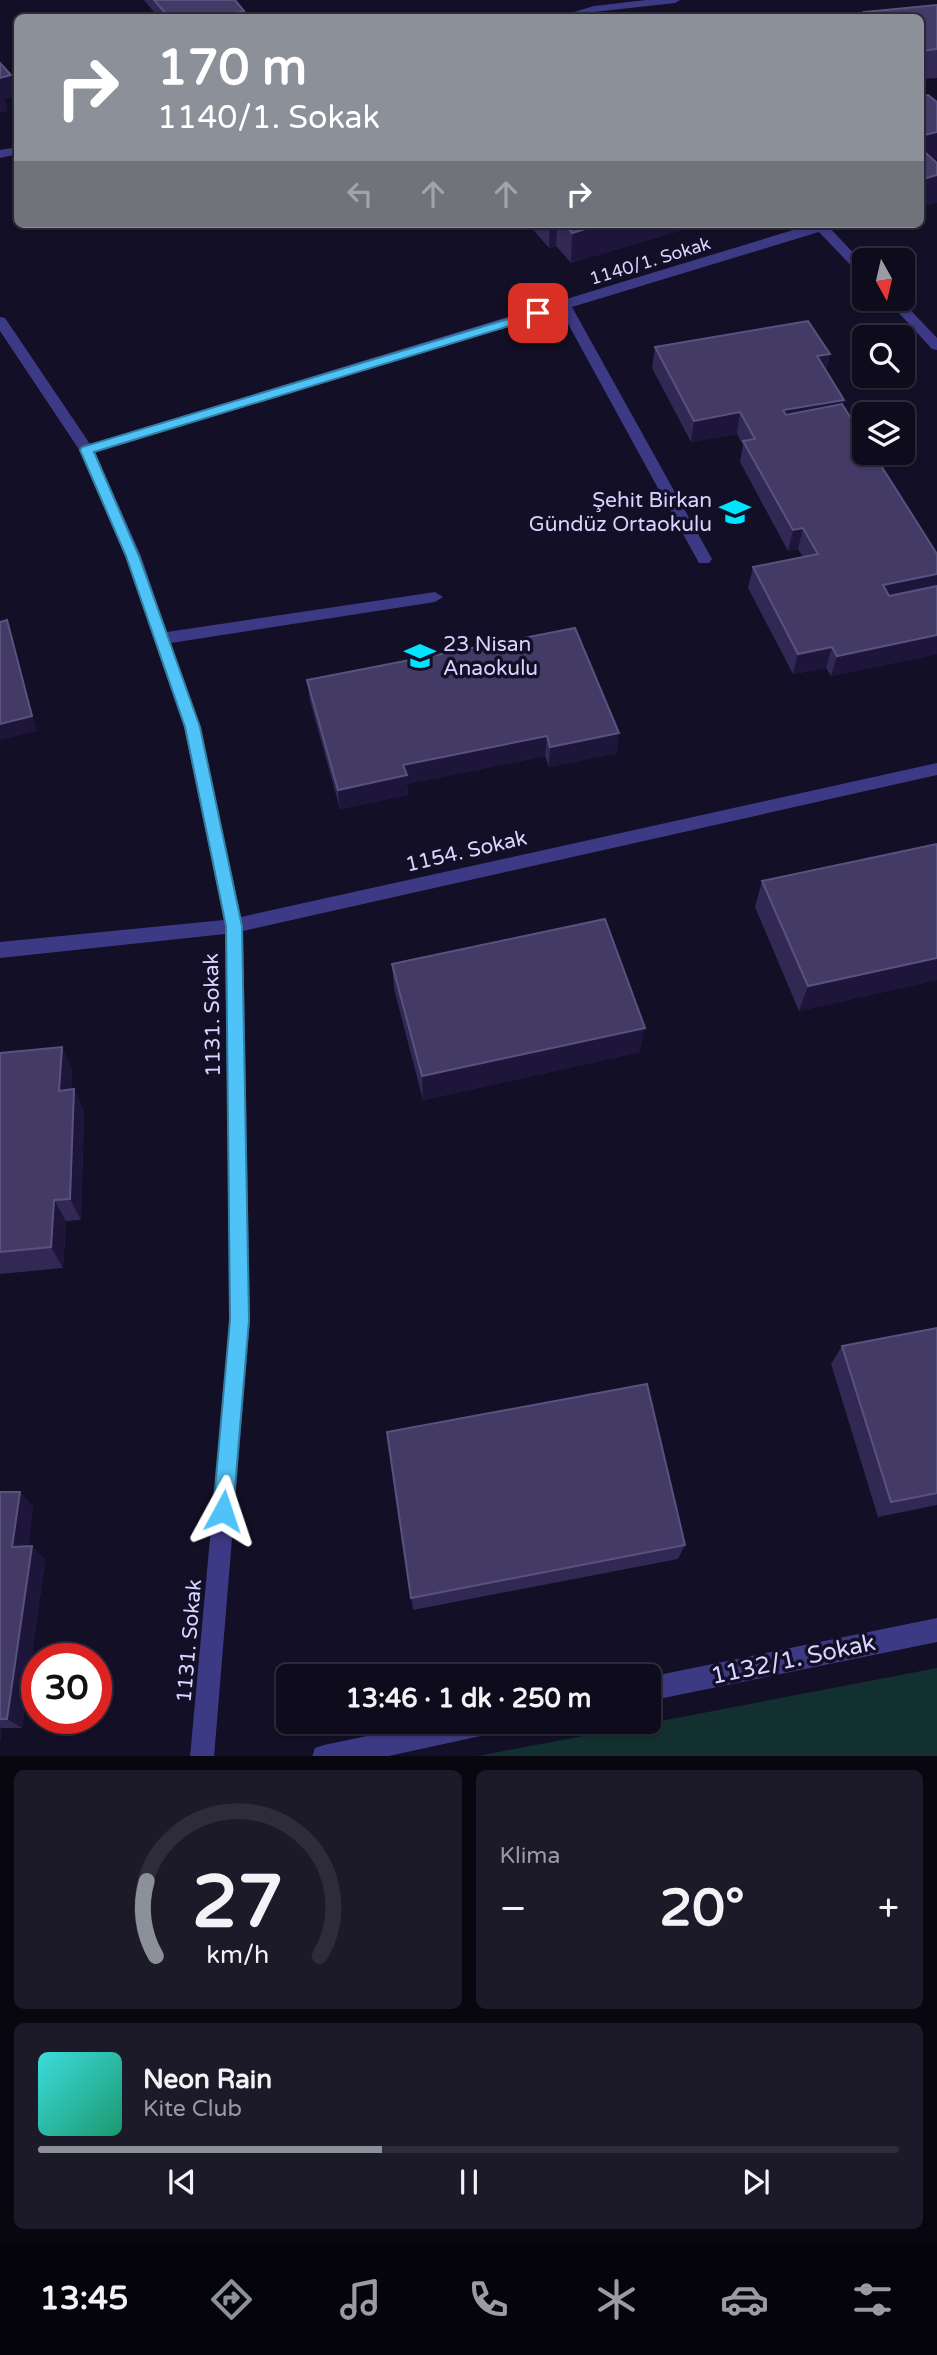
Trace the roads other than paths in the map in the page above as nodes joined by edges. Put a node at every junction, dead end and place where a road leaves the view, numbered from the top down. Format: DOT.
graph roads {
  1 [pos="584,0"];
  2 [pos="675,0"];
  3 [pos="594,9"];
  4 [pos="898,10"];
  5 [pos="575,14"];
  6 [pos="599,14"];
  7 [pos="866,14"];
  8 [pos="810,228"];
  9 [pos="823,228"];
  10 [pos="852,258"];
  11 [pos="564,305"];
  12 [pos="904,312"];
  13 [pos="0,321"];
  14 [pos="937,346"];
  15 [pos="87,450"];
  16 [pos="704,559"];
  17 [pos="435,597"];
  18 [pos="161,639"];
  19 [pos="937,769"];
  20 [pos="234,926"];
  21 [pos="0,950"];
  22 [pos="937,1630"];
  23 [pos="661,1687"];
  24 [pos="432,1734"];
  25 [pos="202,1756"];
  26 [pos="324,1756"];
  1 -- 3 [label="street"];
  2 -- 3 [label="street"];
  3 -- 5 [label="street"];
  3 -- 6 [label="street"];
  4 -- 7 [label="street"];
  8 -- 11 [label="street, 1140/1. Sokak"];
  9 -- 10 [label="street"];
  11 -- 15 [label="street, 1140/1. Sokak"];
  11 -- 16 [label="street"];
  12 -- 14 [label="street"];
  13 -- 15 [label="street, 1131. Sokak"];
  15 -- 18 [label="street, 1131. Sokak"];
  17 -- 18 [label="street"];
  18 -- 20 [label="street, 1131. Sokak"];
  19 -- 20 [label="street, 1154. Sokak"];
  20 -- 21 [label="street, 1154. Sokak"];
  20 -- 25 [label="street, 1131. Sokak"];
  22 -- 23 [label="street, 1132/1. Sokak"];
  24 -- 26 [label="street"];
}
